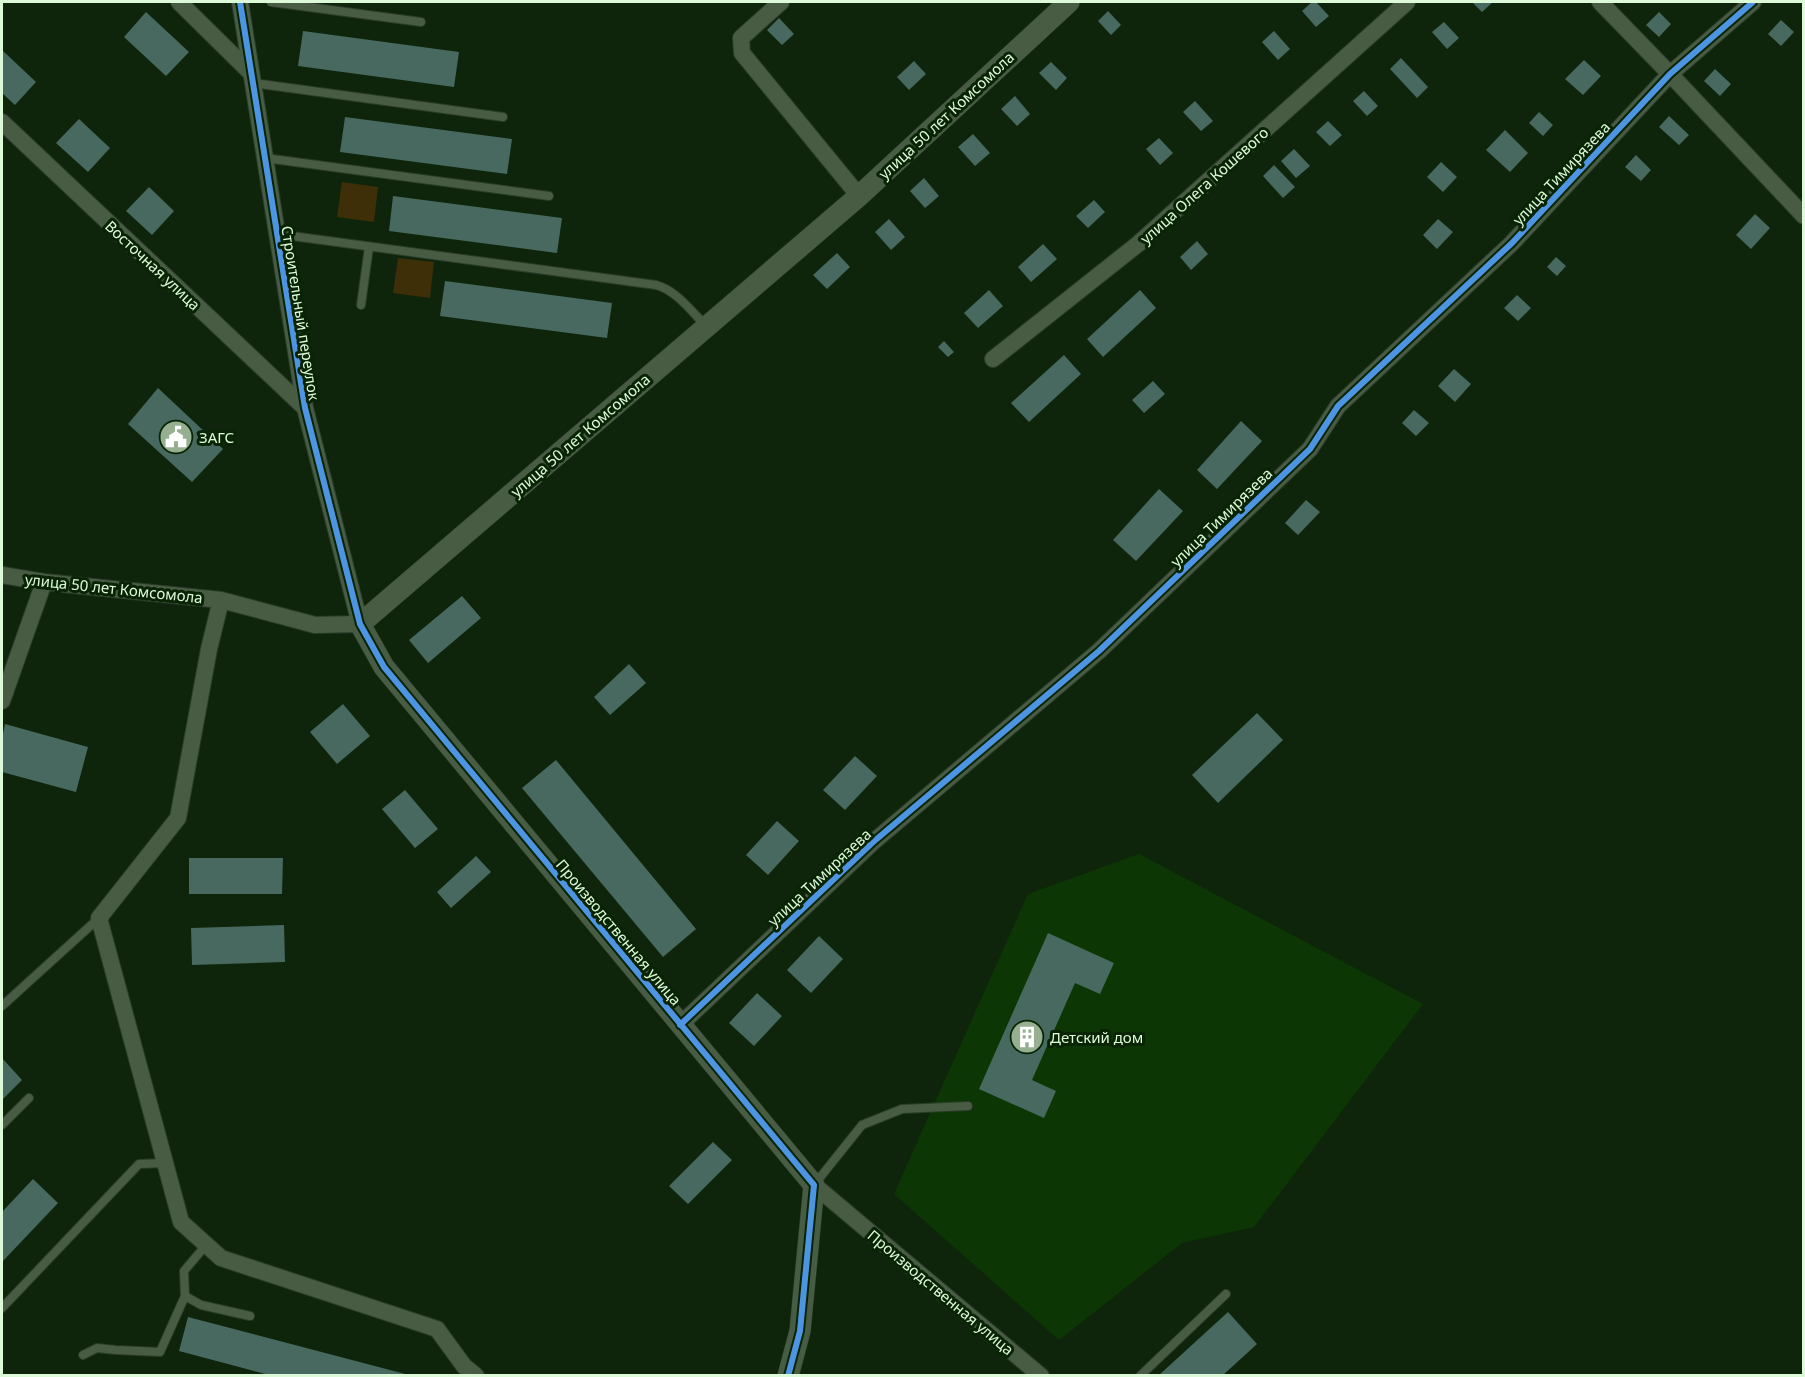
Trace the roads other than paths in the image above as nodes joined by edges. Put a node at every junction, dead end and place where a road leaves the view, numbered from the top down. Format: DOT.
graph roads {
  1 [pos="179,2"];
  2 [pos="240,2"];
  3 [pos="271,2"];
  4 [pos="781,2"];
  5 [pos="1069,2"];
  6 [pos="1407,2"];
  7 [pos="1600,2"];
  8 [pos="1753,2"];
  9 [pos="421,22"];
  10 [pos="1670,74"];
  11 [pos="251,77"];
  12 [pos="503,117"];
  13 [pos="2,122"];
  14 [pos="264,158"];
  15 [pos="549,196"];
  16 [pos="859,196"];
  17 [pos="1803,216"];
  18 [pos="277,234"];
  19 [pos="369,247"];
  20 [pos="361,305"];
  21 [pos="707,327"];
  22 [pos="993,359"];
  23 [pos="304,408"];
  24 [pos="2,575"];
  25 [pos="44,582"];
  26 [pos="221,600"];
  27 [pos="360,624"];
  28 [pos="2,701"];
  29 [pos="99,918"];
  30 [pos="2,1006"];
  31 [pos="680,1025"];
  32 [pos="29,1098"];
  33 [pos="968,1106"];
  34 [pos="2,1125"];
  35 [pos="165,1162"];
  36 [pos="814,1185"];
  37 [pos="206,1245"];
  38 [pos="1227,1294"];
  39 [pos="185,1296"];
  40 [pos="2,1308"];
  41 [pos="250,1316"];
  42 [pos="83,1355"];
  43 [pos="476,1376"];
  44 [pos="788,1376"];
  45 [pos="1041,1376"];
  46 [pos="1140,1376"];
  1 -- 11 [label="street"];
  2 -- 11 [label="street, Строительный переулок"];
  3 -- 9 [label="lane"];
  4 -- 16 [label="street"];
  5 -- 16 [label="street, улица 50 лет Комсомола"];
  6 -- 22 [label="street, улица Олега Кошевого"];
  7 -- 10 [label="street"];
  8 -- 10 [label="street, улица Тимирязева"];
  10 -- 17 [label="street"];
  10 -- 31 [label="street, улица Тимирязева"];
  11 -- 12 [label="lane"];
  11 -- 14 [label="street, Строительный переулок"];
  13 -- 23 [label="street, Восточная улица"];
  14 -- 15 [label="lane"];
  14 -- 18 [label="street, Строительный переулок"];
  16 -- 21 [label="street, улица 50 лет Комсомола"];
  18 -- 19 [label="lane"];
  18 -- 23 [label="street, Строительный переулок"];
  19 -- 20 [label="lane"];
  19 -- 21 [label="lane"];
  21 -- 27 [label="street, улица 50 лет Комсомола"];
  23 -- 27 [label="street, Строительный переулок"];
  24 -- 25 [label="street, улица 50 лет Комсомола"];
  25 -- 26 [label="street, улица 50 лет Комсомола"];
  25 -- 28 [label="street"];
  26 -- 27 [label="street, улица 50 лет Комсомола"];
  26 -- 29 [label="street"];
  27 -- 31 [label="street, Производственная улица"];
  29 -- 30 [label="lane"];
  29 -- 35 [label="street"];
  31 -- 36 [label="street, Производственная улица"];
  32 -- 34 [label="lane"];
  33 -- 36 [label="lane"];
  35 -- 37 [label="street"];
  35 -- 40 [label="lane"];
  36 -- 44 [label="street"];
  36 -- 45 [label="street, Производственная улица"];
  37 -- 39 [label="lane"];
  37 -- 43 [label="street"];
  38 -- 46 [label="lane"];
  39 -- 41 [label="lane"];
  39 -- 42 [label="lane"];
}
